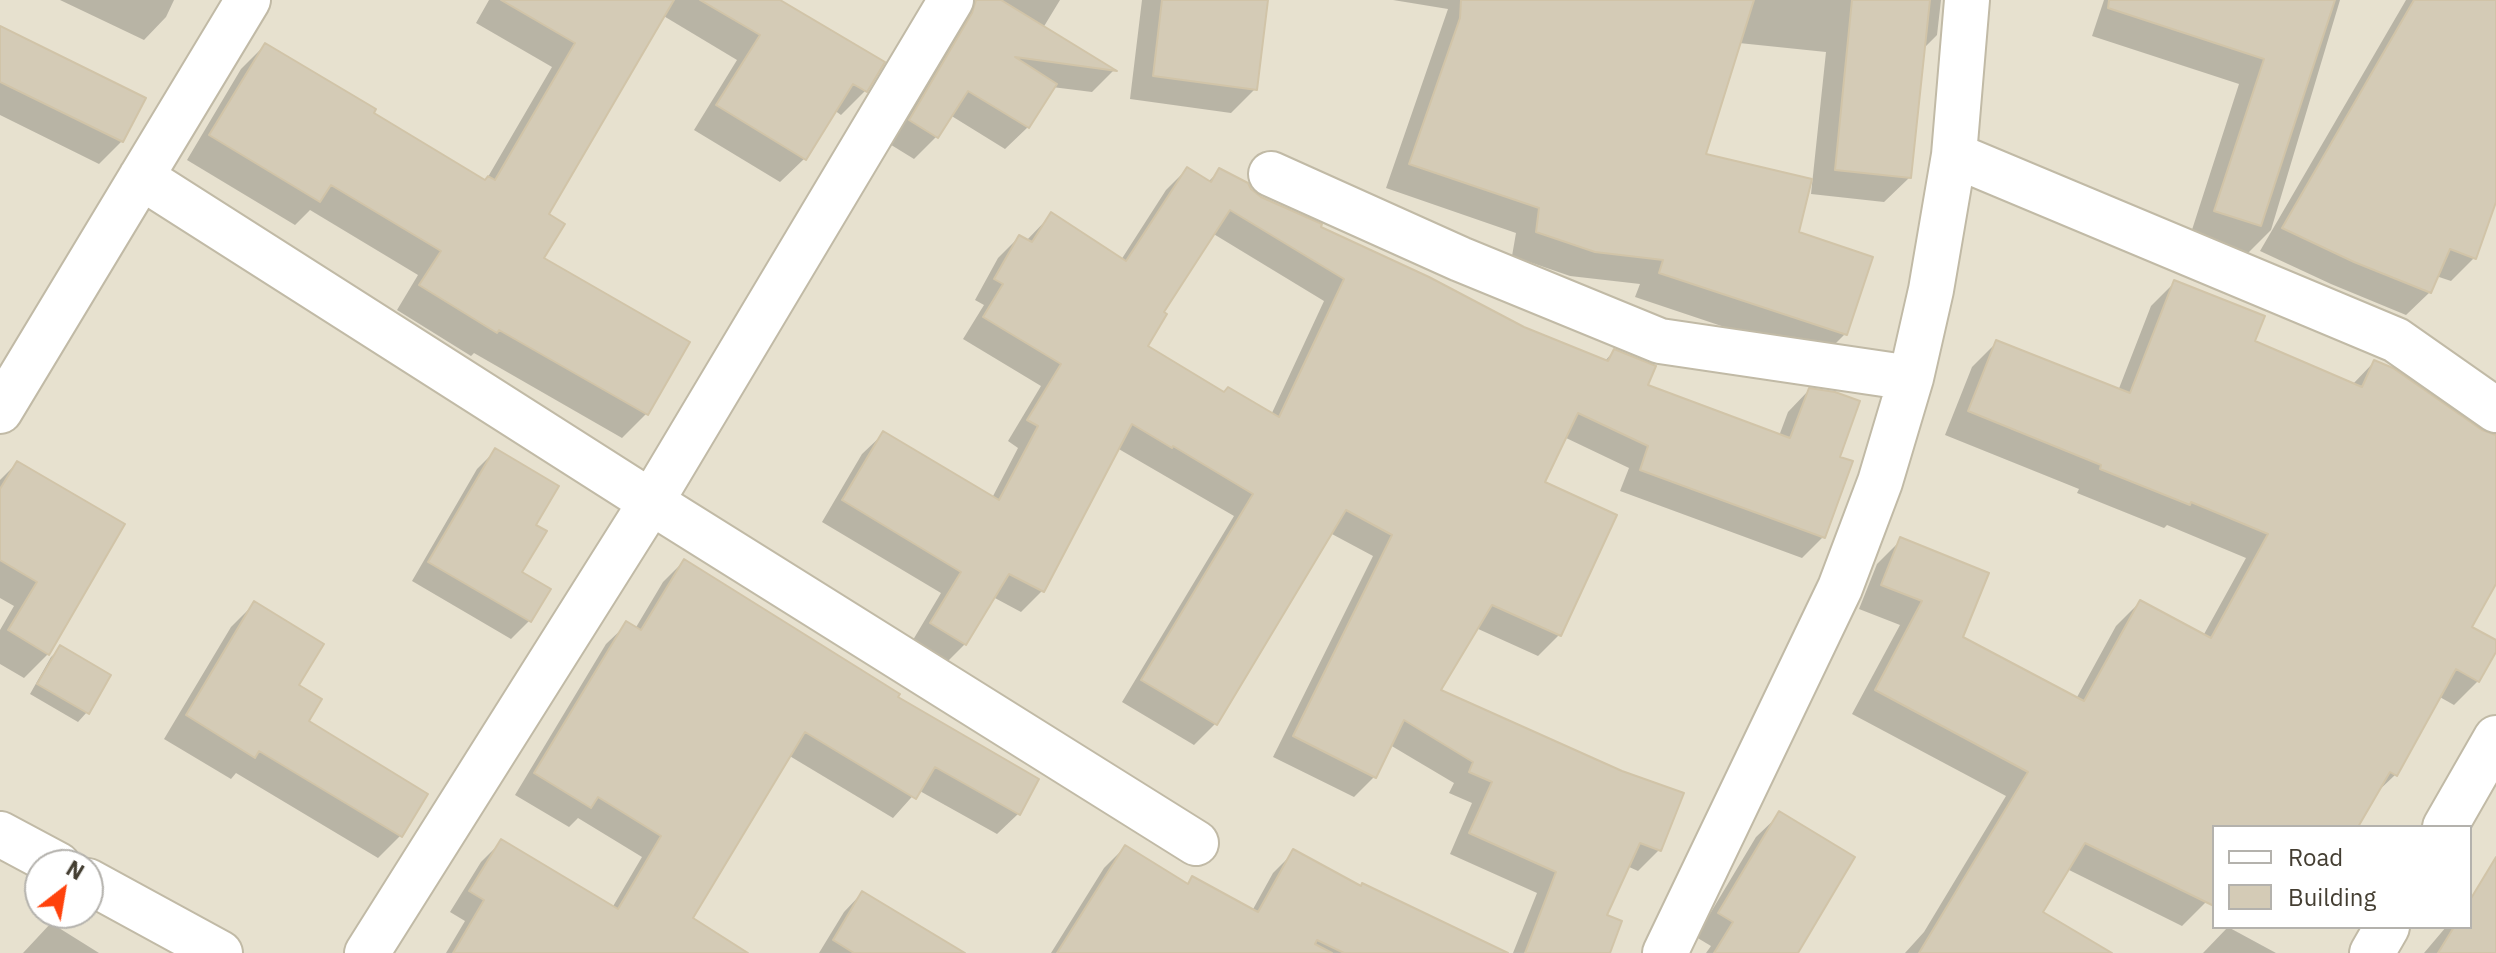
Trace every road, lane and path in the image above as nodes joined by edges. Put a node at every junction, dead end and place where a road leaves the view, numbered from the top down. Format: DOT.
graph roads {
  1 [pos="248,0"];
  2 [pos="951,0"];
  3 [pos="1967,0"];
  4 [pos="1954,155"];
  5 [pos="1271,174"];
  6 [pos="141,177"];
  7 [pos="1911,378"];
  8 [pos="2496,410"];
  9 [pos="0,411"];
  10 [pos="651,502"];
  11 [pos="2496,738"];
  12 [pos="2446,825"];
  13 [pos="0,834"];
  14 [pos="1196,843"];
  15 [pos="28,849"];
  16 [pos="104,890"];
  17 [pos="2386,929"];
  18 [pos="220,953"];
  19 [pos="367,953"];
  20 [pos="1665,953"];
  21 [pos="2372,953"];
  1 -- 6 [label="street"];
  2 -- 10 [label="street"];
  3 -- 4 [label="street"];
  4 -- 7 [label="street"];
  4 -- 8 [label="street"];
  5 -- 7 [label="street"];
  6 -- 9 [label="street"];
  6 -- 10 [label="street"];
  7 -- 20 [label="street"];
  10 -- 14 [label="street"];
  10 -- 19 [label="street"];
  11 -- 12 [label="street"];
  13 -- 15 [label="street"];
  16 -- 18 [label="street"];
  17 -- 21 [label="street"];
}
